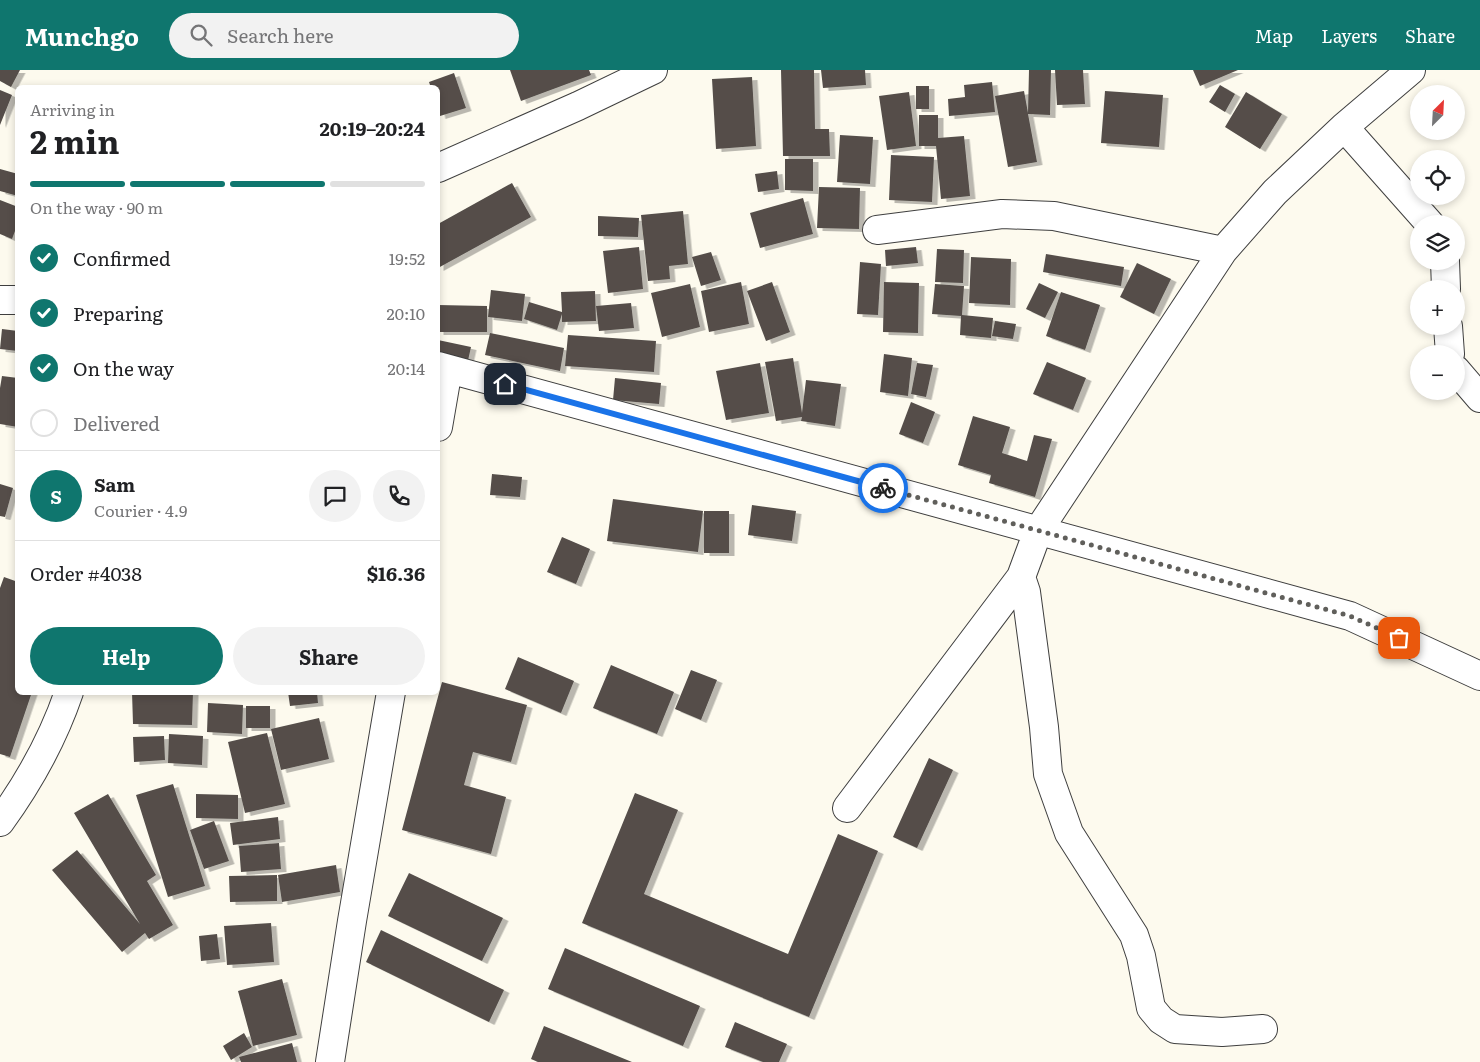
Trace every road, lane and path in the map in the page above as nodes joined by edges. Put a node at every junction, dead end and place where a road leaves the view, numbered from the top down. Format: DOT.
graph roads {
  1 [pos="653,70"];
  2 [pos="1411,70"];
  3 [pos="1344,127"];
  4 [pos="440,167"];
  5 [pos="1422,215"];
  6 [pos="877,230"];
  7 [pos="1223,251"];
  8 [pos="0,300"];
  9 [pos="15,300"];
  10 [pos="442,368"];
  11 [pos="1465,380"];
  12 [pos="440,398"];
  13 [pos="1480,398"];
  14 [pos="1038,531"];
  15 [pos="1021,577"];
  16 [pos="1480,676"];
  17 [pos="68,695"];
  18 [pos="390,695"];
  19 [pos="847,808"];
  20 [pos="0,822"];
  21 [pos="1263,1029"];
  22 [pos="330,1062"];
  1 -- 4 [label="street"];
  2 -- 3 [label="street"];
  3 -- 5 [label="street"];
  3 -- 7 [label="street"];
  6 -- 7 [label="street"];
  7 -- 14 [label="street"];
  8 -- 9 [label="street"];
  10 -- 12 [label="street"];
  10 -- 14 [label="street"];
  11 -- 13 [label="street"];
  14 -- 15 [label="street"];
  14 -- 16 [label="street"];
  15 -- 19 [label="street"];
  15 -- 21 [label="street"];
  17 -- 20 [label="street"];
  18 -- 22 [label="street"];
}
